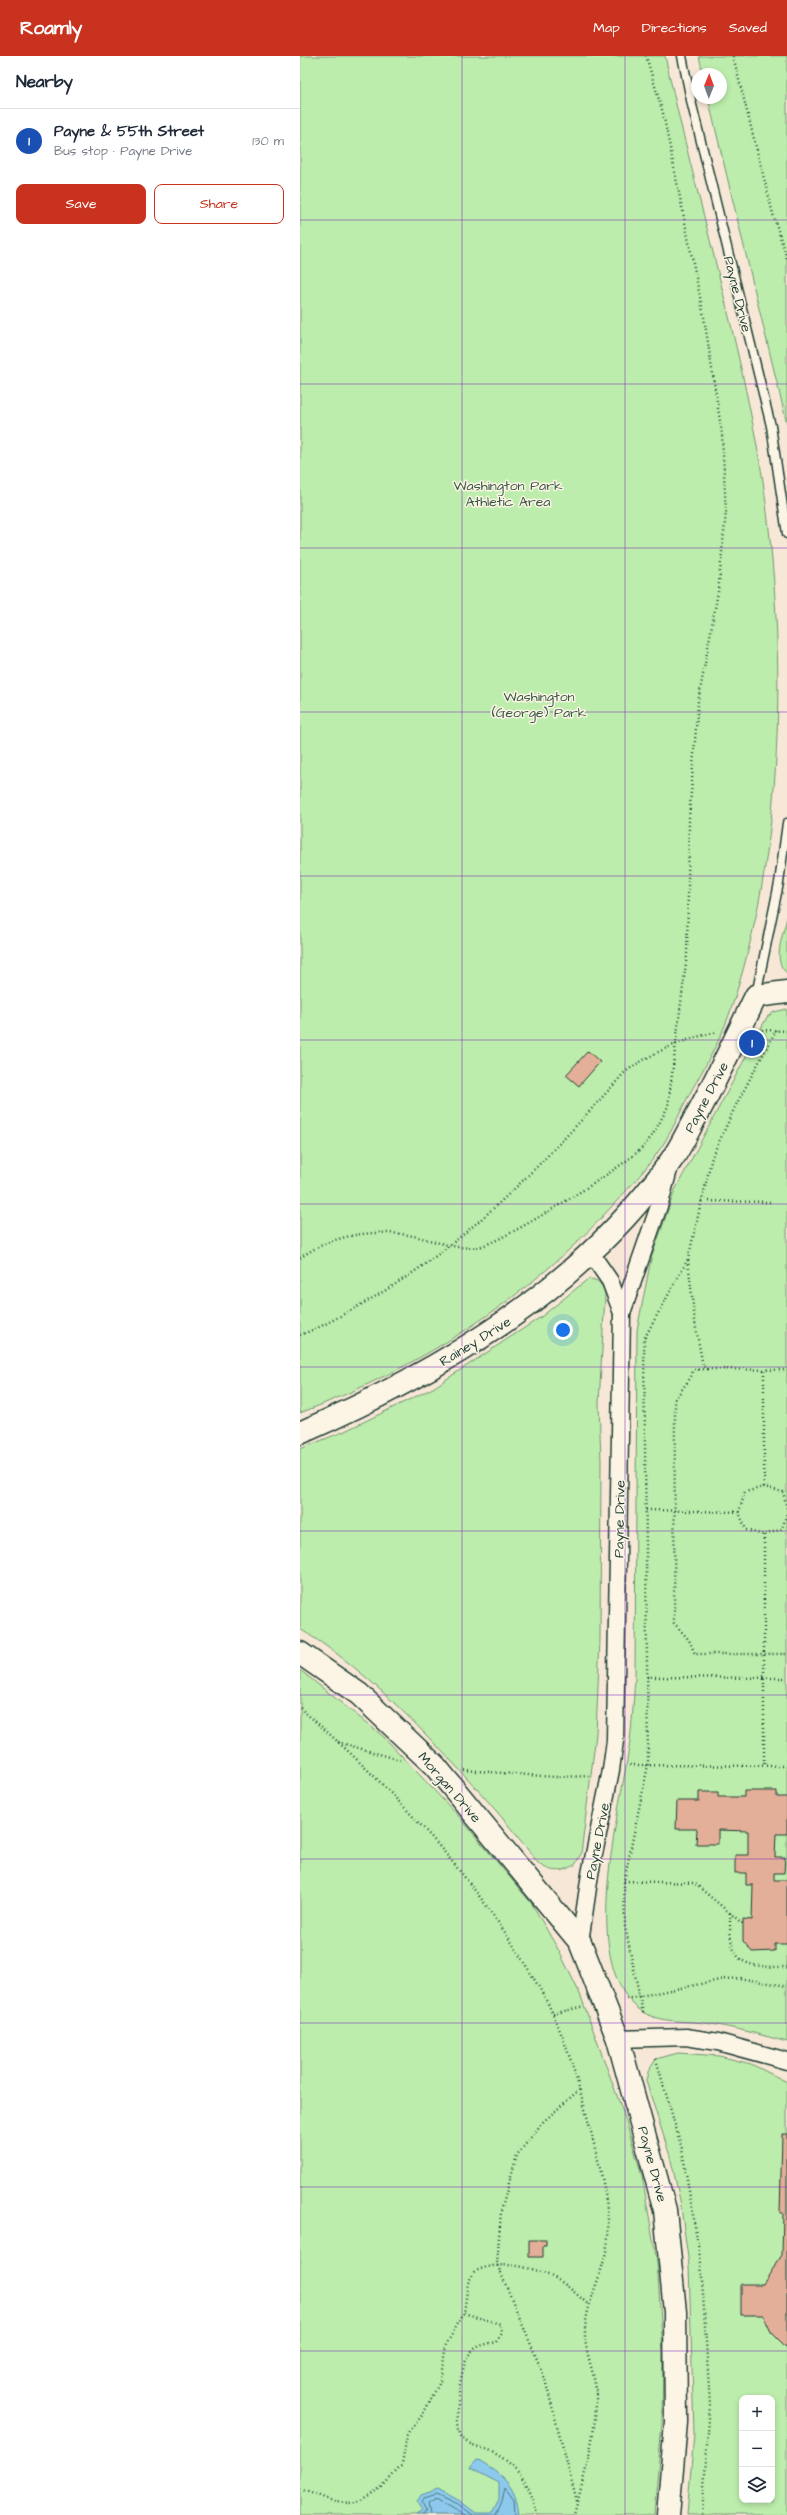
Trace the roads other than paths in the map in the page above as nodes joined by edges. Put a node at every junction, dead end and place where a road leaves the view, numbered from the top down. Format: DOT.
graph roads {
  1 [pos="682,56"];
  2 [pos="787,534"];
  3 [pos="787,823"];
  4 [pos="787,992"];
  5 [pos="756,996"];
  6 [pos="671,1162"];
  7 [pos="627,1215"];
  8 [pos="590,1252"];
  9 [pos="622,1313"];
  10 [pos="300,1434"];
  11 [pos="300,1653"];
  12 [pos="580,1942"];
  13 [pos="618,2039"];
  14 [pos="787,2061"];
  15 [pos="668,2515"];
  1 -- 2 [label="lane, Payne Drive"];
  3 -- 5 [label="lane, Payne Drive"];
  4 -- 5 [label="street"];
  5 -- 6 [label="street, Payne Drive"];
  6 -- 7 [label="street, Payne Drive"];
  6 -- 9 [label="street, Payne Drive"];
  7 -- 8 [label="street, Rainey Drive"];
  8 -- 9 [label="street"];
  8 -- 10 [label="street, Rainey Drive"];
  9 -- 12 [label="street, Payne Drive"];
  11 -- 12 [label="street, Morgan Drive"];
  12 -- 13 [label="street, Payne Drive"];
  13 -- 14 [label="street"];
  13 -- 15 [label="street, Payne Drive"];
}
